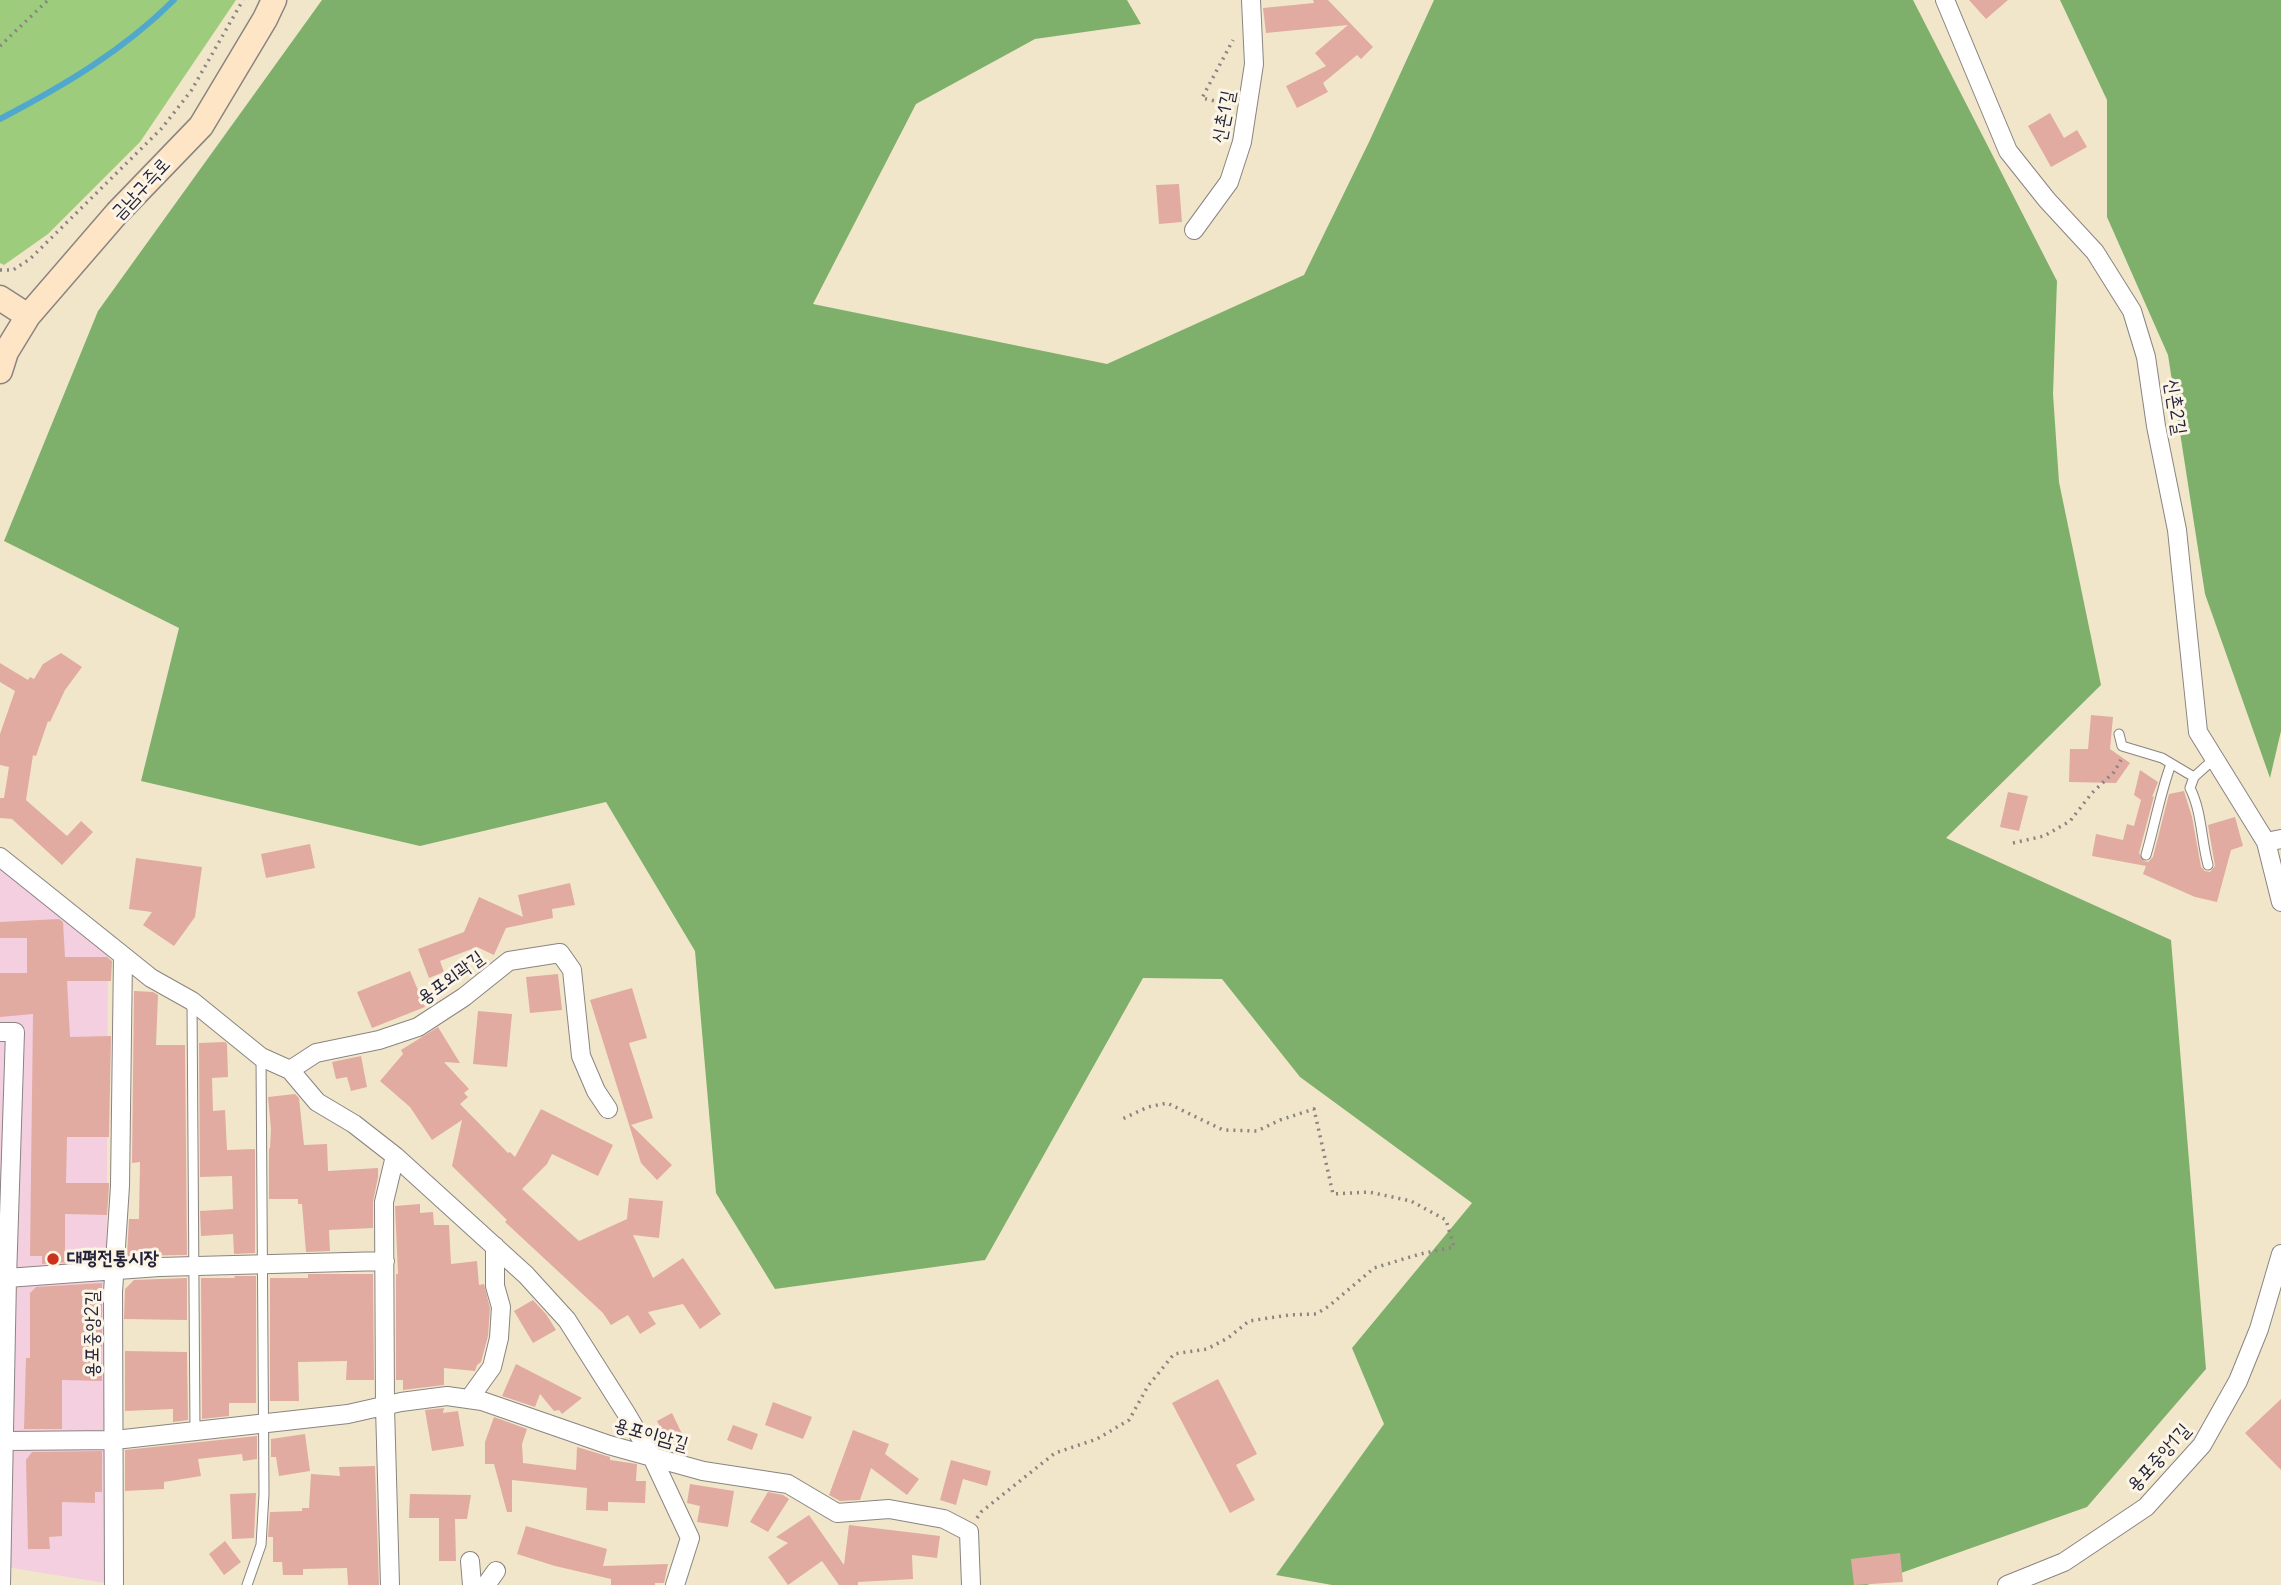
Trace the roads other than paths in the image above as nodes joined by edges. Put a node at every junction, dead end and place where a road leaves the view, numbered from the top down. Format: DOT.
graph roads {
  1 [pos="274,0"];
  2 [pos="1945,0"];
  3 [pos="1252,8"];
  4 [pos="1194,230"];
  5 [pos="0,298"];
  6 [pos="28,316"];
  7 [pos="0,371"];
  8 [pos="2119,734"];
  9 [pos="2215,758"];
  10 [pos="2171,764"];
  11 [pos="2194,777"];
  12 [pos="2274,841"];
  13 [pos="2146,855"];
  14 [pos="0,857"];
  15 [pos="2208,865"];
  16 [pos="2281,902"];
  17 [pos="123,956"];
  18 [pos="192,1001"];
  19 [pos="7,1032"];
  20 [pos="261,1057"];
  21 [pos="290,1070"];
  22 [pos="608,1108"];
  23 [pos="396,1156"];
  24 [pos="495,1246"];
  25 [pos="2281,1254"];
  26 [pos="385,1261"];
  27 [pos="264,1265"];
  28 [pos="195,1266"];
  29 [pos="115,1269"];
  30 [pos="4,1278"];
  31 [pos="469,1399"];
  32 [pos="385,1407"];
  33 [pos="264,1425"];
  34 [pos="195,1432"];
  35 [pos="6,1441"];
  36 [pos="109,1441"];
  37 [pos="652,1457"];
  38 [pos="470,1561"];
  39 [pos="4,1584"];
  40 [pos="114,1585"];
  41 [pos="247,1585"];
  42 [pos="390,1585"];
  43 [pos="472,1585"];
  44 [pos="675,1585"];
  45 [pos="971,1585"];
  46 [pos="2007,1585"];
  1 -- 6 [label="main road, 금남구즉로"];
  2 -- 9 [label="street, 신촌2길"];
  3 -- 4 [label="street, 신촌1길"];
  5 -- 6 [label="main road"];
  6 -- 7 [label="main road, 금남구즉로"];
  8 -- 10 [label="lane"];
  9 -- 11 [label="lane"];
  9 -- 12 [label="street, 신촌2길"];
  10 -- 11 [label="lane"];
  10 -- 13 [label="lane"];
  11 -- 15 [label="lane"];
  12 -- 16 [label="street"];
  14 -- 17 [label="street"];
  17 -- 18 [label="street"];
  17 -- 29 [label="street, 용포중앙2길"];
  18 -- 20 [label="street"];
  18 -- 28 [label="lane"];
  19 -- 30 [label="street"];
  20 -- 21 [label="street"];
  20 -- 27 [label="lane"];
  21 -- 22 [label="street, 용포외곽길"];
  21 -- 23 [label="street"];
  23 -- 24 [label="street"];
  23 -- 26 [label="street"];
  24 -- 31 [label="street"];
  24 -- 37 [label="street"];
  25 -- 46 [label="street, 용포중앙1길"];
  26 -- 27 [label="street"];
  26 -- 32 [label="street"];
  27 -- 28 [label="street"];
  27 -- 33 [label="lane"];
  28 -- 29 [label="street"];
  28 -- 34 [label="lane"];
  29 -- 30 [label="street"];
  29 -- 36 [label="street, 용포중앙2길"];
  30 -- 35 [label="street"];
  31 -- 32 [label="street, 용포이암길"];
  31 -- 37 [label="street, 용포이암길"];
  32 -- 33 [label="street, 용포이암길"];
  32 -- 42 [label="street"];
  33 -- 34 [label="street, 용포이암길"];
  33 -- 41 [label="lane"];
  34 -- 36 [label="street, 용포이암길"];
  35 -- 36 [label="street, 용포이암길"];
  35 -- 39 [label="street"];
  36 -- 40 [label="street, 용포중앙2길"];
  37 -- 44 [label="street"];
  37 -- 45 [label="street, 용포이암길"];
  38 -- 43 [label="street"];
}
